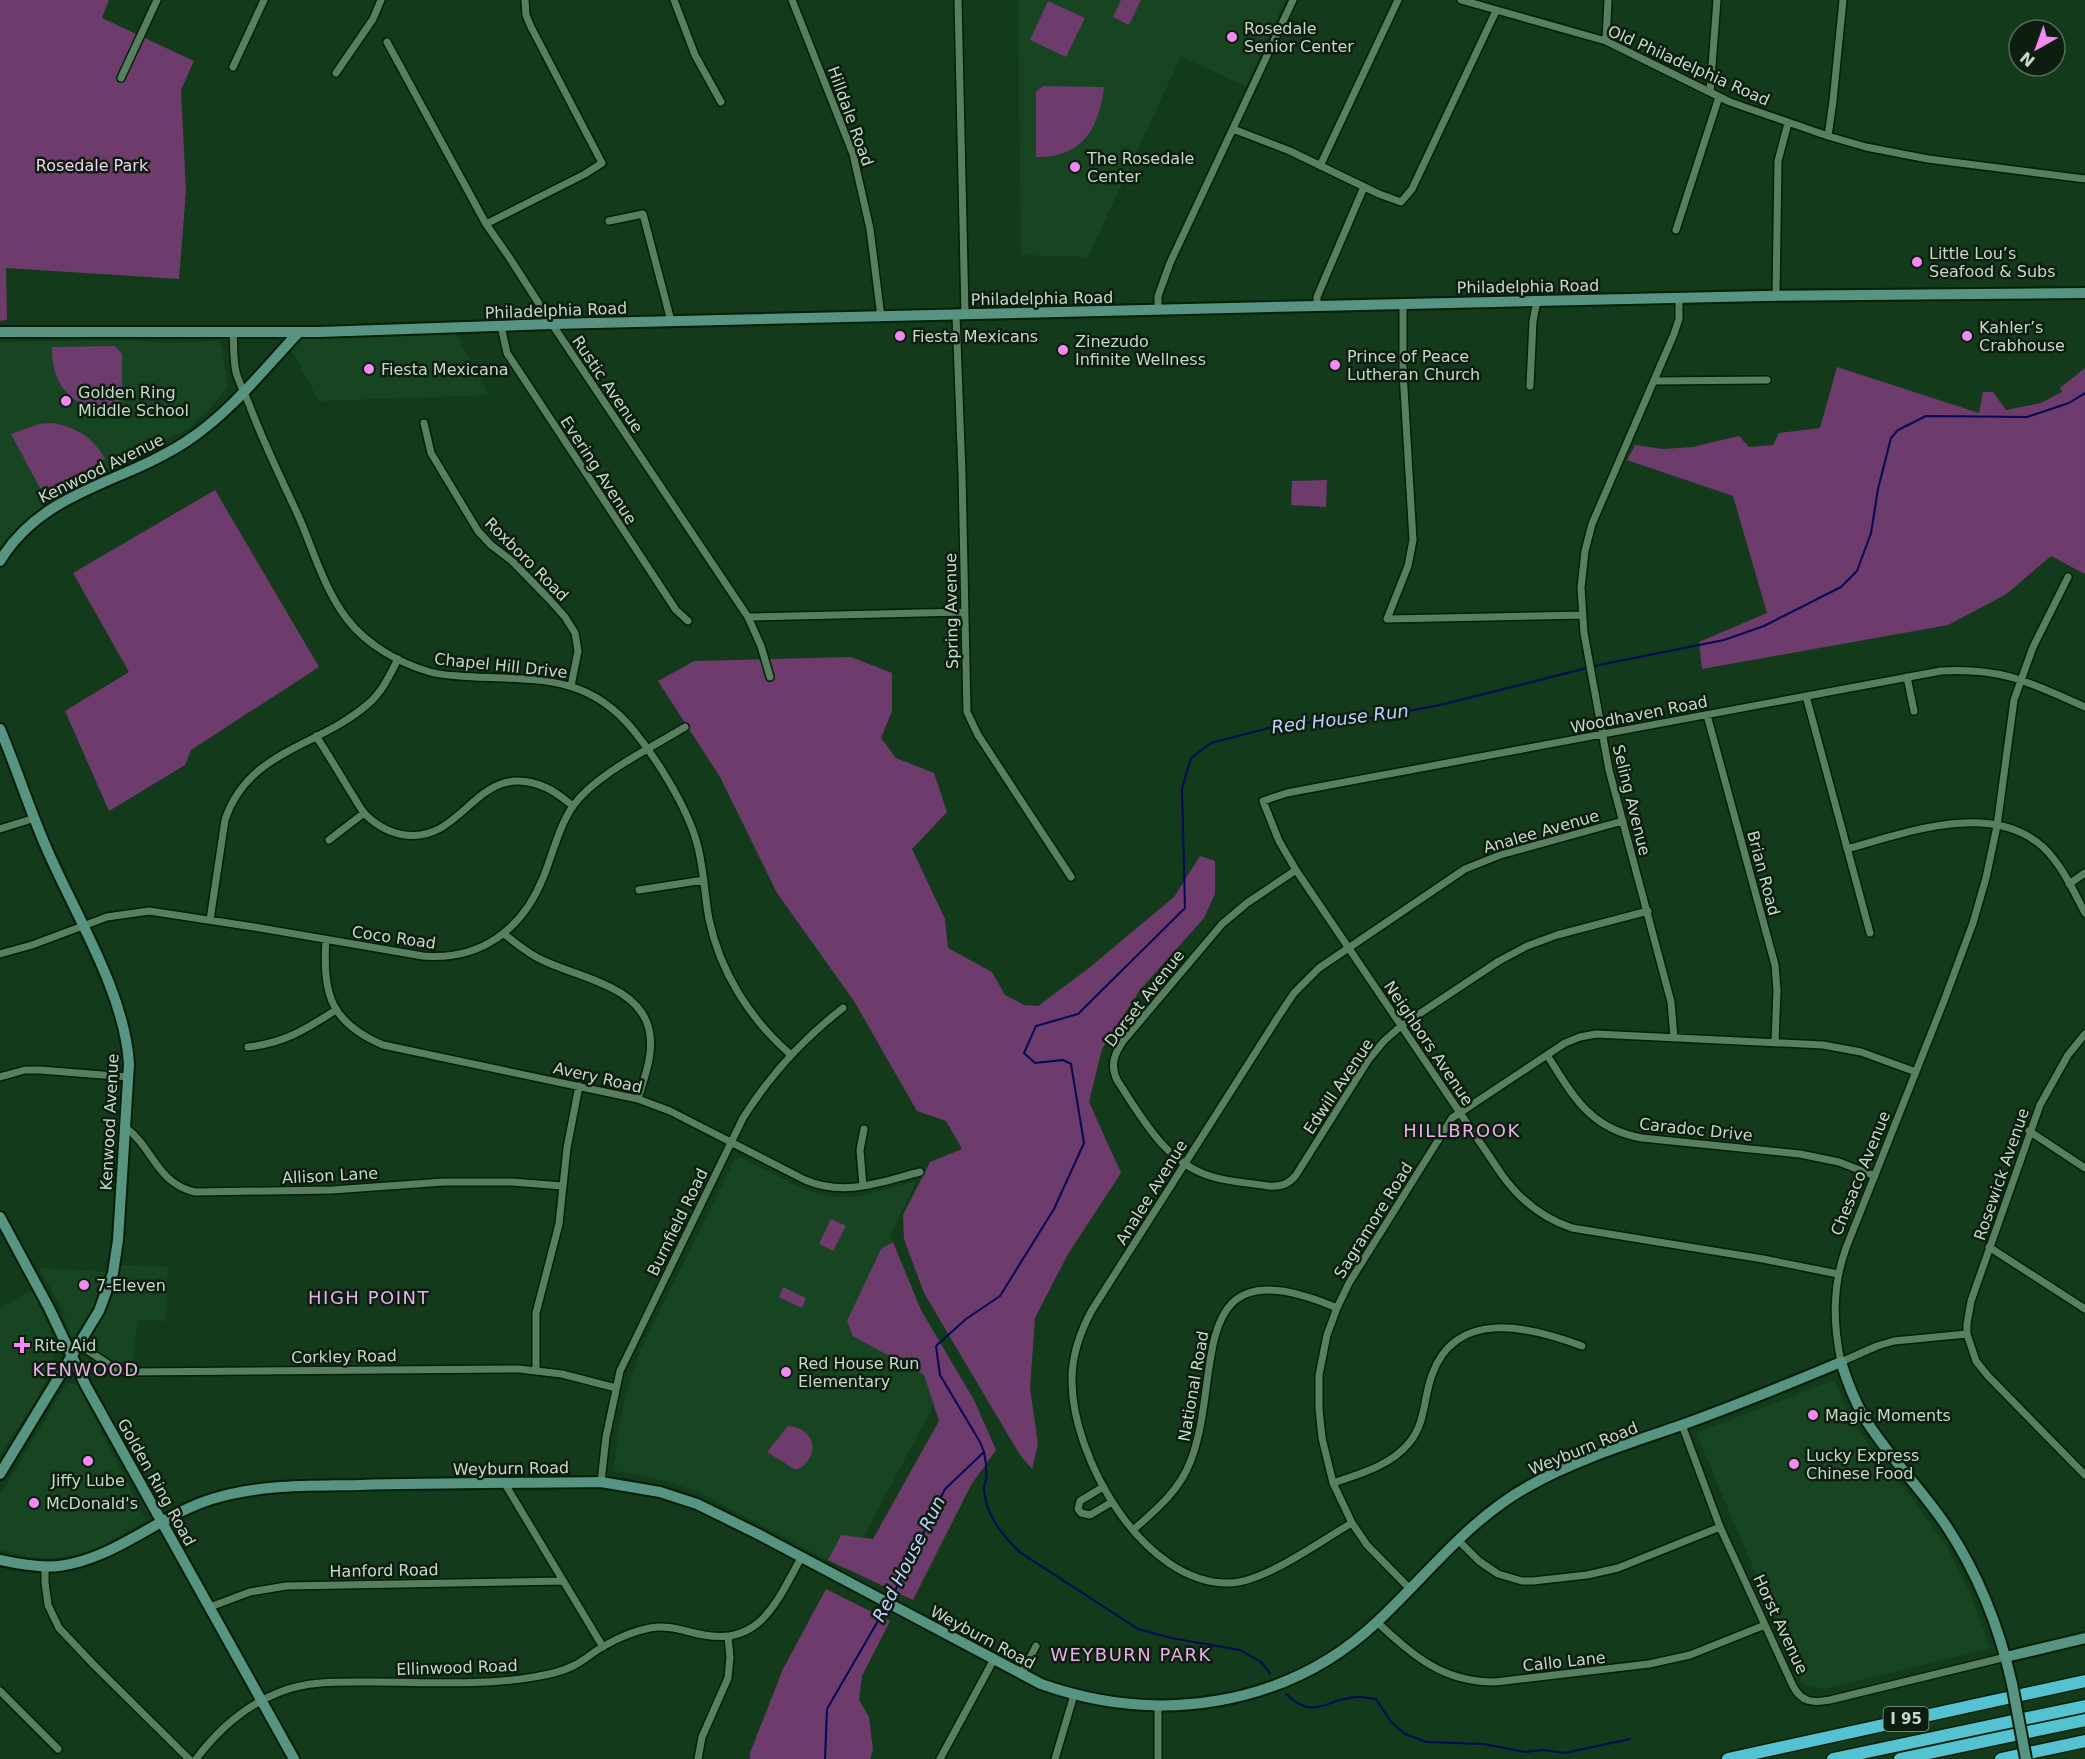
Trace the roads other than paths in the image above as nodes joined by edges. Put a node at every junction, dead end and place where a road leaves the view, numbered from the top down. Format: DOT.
graph roads {
  1 [pos="157,0"];
  2 [pos="264,0"];
  3 [pos="381,0"];
  4 [pos="525,0"];
  5 [pos="674,0"];
  6 [pos="792,0"];
  7 [pos="958,0"];
  8 [pos="1293,0"];
  9 [pos="1398,0"];
  10 [pos="1461,0"];
  11 [pos="1608,0"];
  12 [pos="1718,0"];
  13 [pos="1843,0"];
  14 [pos="1496,11"];
  15 [pos="1606,41"];
  16 [pos="387,42"];
  17 [pos="233,67"];
  18 [pos="336,73"];
  19 [pos="121,78"];
  20 [pos="1710,92"];
  21 [pos="1719,97"];
  22 [pos="721,102"];
  23 [pos="1788,123"];
  24 [pos="1233,129"];
  25 [pos="1828,136"];
  26 [pos="1320,166"];
  27 [pos="2085,179"];
  28 [pos="1364,187"];
  29 [pos="609,221"];
  30 [pos="486,224"];
  31 [pos="1676,230"];
  32 [pos="2085,292"];
  33 [pos="1776,296"];
  34 [pos="1679,298"];
  35 [pos="1537,301"];
  36 [pos="1403,304"];
  37 [pos="1317,306"];
  38 [pos="1158,310"];
  39 [pos="960,315"];
  40 [pos="881,317"];
  41 [pos="671,321"];
  42 [pos="552,324"];
  43 [pos="501,326"];
  44 [pos="0,332"];
  45 [pos="233,332"];
  46 [pos="299,332"];
  47 [pos="1767,380"];
  48 [pos="1654,381"];
  49 [pos="1530,387"];
  50 [pos="244,391"];
  51 [pos="424,423"];
  52 [pos="0,561"];
  53 [pos="2068,577"];
  54 [pos="964,612"];
  55 [pos="1582,615"];
  56 [pos="748,617"];
  57 [pos="688,621"];
  58 [pos="399,659"];
  59 [pos="770,677"];
  60 [pos="1907,677"];
  61 [pos="2021,679"];
  62 [pos="571,686"];
  63 [pos="1806,696"];
  64 [pos="2085,707"];
  65 [pos="1914,711"];
  66 [pos="1707,715"];
  67 [pos="685,727"];
  68 [pos="0,729"];
  69 [pos="1602,734"];
  70 [pos="316,736"];
  71 [pos="648,749"];
  72 [pos="1263,801"];
  73 [pos="573,806"];
  74 [pos="364,813"];
  75 [pos="35,818"];
  76 [pos="1623,821"];
  77 [pos="1997,826"];
  78 [pos="0,829"];
  79 [pos="329,840"];
  80 [pos="1847,849"];
  81 [pos="1296,870"];
  82 [pos="2085,873"];
  83 [pos="1071,877"];
  84 [pos="704,880"];
  85 [pos="2069,884"];
  86 [pos="639,890"];
  87 [pos="1648,911"];
  88 [pos="2085,913"];
  89 [pos="210,920"];
  90 [pos="84,926"];
  91 [pos="1870,933"];
  92 [pos="504,934"];
  93 [pos="326,940"];
  94 [pos="1348,947"];
  95 [pos="0,954"];
  96 [pos="843,1008"];
  97 [pos="336,1010"];
  98 [pos="1401,1026"];
  99 [pos="2085,1034"];
  100 [pos="1674,1038"];
  101 [pos="1775,1042"];
  102 [pos="248,1047"];
  103 [pos="790,1054"];
  104 [pos="1547,1055"];
  105 [pos="1916,1072"];
  106 [pos="0,1077"];
  107 [pos="128,1077"];
  108 [pos="579,1086"];
  109 [pos="638,1099"];
  110 [pos="1460,1113"];
  111 [pos="126,1127"];
  112 [pos="864,1129"];
  113 [pos="2029,1131"];
  114 [pos="731,1142"];
  115 [pos="1185,1164"];
  116 [pos="2085,1168"];
  117 [pos="920,1172"];
  118 [pos="1875,1176"];
  119 [pos="563,1186"];
  120 [pos="863,1186"];
  121 [pos="0,1217"];
  122 [pos="1989,1247"];
  123 [pos="1838,1274"];
  124 [pos="1337,1308"];
  125 [pos="2085,1309"];
  126 [pos="1967,1334"];
  127 [pos="78,1344"];
  128 [pos="1582,1346"];
  129 [pos="70,1356"];
  130 [pos="1840,1362"];
  131 [pos="536,1370"];
  132 [pos="616,1388"];
  133 [pos="1682,1425"];
  134 [pos="0,1474"];
  135 [pos="2085,1475"];
  136 [pos="601,1482"];
  137 [pos="1334,1483"];
  138 [pos="505,1484"];
  139 [pos="1103,1487"];
  140 [pos="1112,1502"];
  141 [pos="162,1522"];
  142 [pos="1352,1522"];
  143 [pos="1720,1527"];
  144 [pos="1133,1530"];
  145 [pos="1458,1540"];
  146 [pos="801,1558"];
  147 [pos="0,1560"];
  148 [pos="45,1566"];
  149 [pos="562,1581"];
  150 [pos="1410,1589"];
  151 [pos="210,1607"];
  152 [pos="1377,1622"];
  153 [pos="1765,1625"];
  154 [pos="728,1636"];
  155 [pos="2085,1638"];
  156 [pos="1036,1646"];
  157 [pos="603,1647"];
  158 [pos="2006,1657"];
  159 [pos="993,1660"];
  160 [pos="1021,1675"];
  161 [pos="2085,1681"];
  162 [pos="0,1690"];
  163 [pos="1074,1695"];
  164 [pos="262,1701"];
  165 [pos="2085,1706"];
  166 [pos="1158,1707"];
  167 [pos="2085,1720"];
  168 [pos="2085,1742"];
  169 [pos="58,1749"];
  170 [pos="189,1759"];
  171 [pos="196,1759"];
  172 [pos="294,1759"];
  173 [pos="698,1759"];
  174 [pos="940,1759"];
  175 [pos="1055,1759"];
  176 [pos="1158,1759"];
  177 [pos="1728,1759"];
  178 [pos="1833,1759"];
  179 [pos="1900,1759"];
  180 [pos="2001,1759"];
  181 [pos="2026,1759"];
  1 -- 19 [label="street"];
  2 -- 17 [label="street"];
  3 -- 18 [label="street"];
  4 -- 30 [label="street"];
  5 -- 22 [label="street"];
  6 -- 40 [label="street, Hilldale Road"];
  7 -- 39 [label="street, Spring Avenue"];
  8 -- 24 [label="street"];
  9 -- 26 [label="street"];
  10 -- 14 [label="street, Old Philadelphia Road"];
  11 -- 15 [label="street"];
  12 -- 20 [label="street"];
  13 -- 25 [label="street"];
  14 -- 15 [label="street, Old Philadelphia Road"];
  14 -- 28 [label="street"];
  15 -- 20 [label="street, Old Philadelphia Road"];
  16 -- 30 [label="street, Rustic Avenue"];
  20 -- 21 [label="street, Old Philadelphia Road"];
  21 -- 23 [label="street, Old Philadelphia Road"];
  21 -- 31 [label="street"];
  23 -- 25 [label="street, Old Philadelphia Road"];
  23 -- 33 [label="street"];
  24 -- 26 [label="street"];
  24 -- 38 [label="street"];
  25 -- 27 [label="street, Old Philadelphia Road"];
  26 -- 28 [label="street"];
  28 -- 37 [label="street"];
  29 -- 41 [label="street"];
  30 -- 42 [label="street, Rustic Avenue"];
  32 -- 33 [label="street, Philadelphia Road"];
  33 -- 34 [label="street, Philadelphia Road"];
  34 -- 35 [label="street, Philadelphia Road"];
  34 -- 48 [label="street, Seling Avenue"];
  35 -- 36 [label="street, Philadelphia Road"];
  35 -- 49 [label="street"];
  36 -- 37 [label="street, Philadelphia Road"];
  36 -- 55 [label="street"];
  37 -- 38 [label="street, Philadelphia Road"];
  38 -- 39 [label="street, Philadelphia Road"];
  39 -- 40 [label="street, Philadelphia Road"];
  39 -- 54 [label="street, Spring Avenue"];
  40 -- 41 [label="street, Philadelphia Road"];
  41 -- 42 [label="street, Philadelphia Road"];
  42 -- 43 [label="street, Philadelphia Road"];
  42 -- 56 [label="street, Rustic Avenue"];
  43 -- 46 [label="street, Philadelphia Road"];
  43 -- 57 [label="street, Evering Avenue"];
  44 -- 45 [label="street, Philadelphia Road"];
  45 -- 46 [label="street, Philadelphia Road"];
  45 -- 50 [label="street, Chapel Hill Drive"];
  46 -- 50 [label="street, Kenwood Avenue"];
  47 -- 48 [label="street"];
  48 -- 55 [label="street, Seling Avenue"];
  50 -- 52 [label="street, Kenwood Avenue"];
  50 -- 58 [label="street, Chapel Hill Drive"];
  51 -- 62 [label="street, Roxboro Road"];
  53 -- 61 [label="street, Chesaco Avenue"];
  54 -- 56 [label="street"];
  54 -- 83 [label="street, Spring Avenue"];
  55 -- 69 [label="street, Seling Avenue"];
  56 -- 59 [label="street, Rustic Avenue"];
  58 -- 62 [label="street, Chapel Hill Drive"];
  58 -- 70 [label="street"];
  60 -- 61 [label="street, Woodhaven Road"];
  60 -- 63 [label="street, Woodhaven Road"];
  60 -- 65 [label="street"];
  61 -- 64 [label="street, Woodhaven Road"];
  61 -- 77 [label="street, Chesaco Avenue"];
  62 -- 71 [label="street, Chapel Hill Drive"];
  63 -- 66 [label="street, Woodhaven Road"];
  63 -- 80 [label="street"];
  66 -- 69 [label="street, Woodhaven Road"];
  66 -- 101 [label="street, Brian Road"];
  67 -- 71 [label="street, Coco Road"];
  68 -- 75 [label="street, Kenwood Avenue"];
  69 -- 72 [label="street, Woodhaven Road"];
  69 -- 76 [label="street, Seling Avenue"];
  70 -- 74 [label="street"];
  70 -- 89 [label="street"];
  71 -- 73 [label="street, Coco Road"];
  71 -- 84 [label="street, Chapel Hill Drive"];
  72 -- 81 [label="street, Neighbors Avenue"];
  73 -- 74 [label="street"];
  73 -- 92 [label="street, Coco Road"];
  74 -- 79 [label="street"];
  75 -- 78 [label="street"];
  75 -- 90 [label="street, Kenwood Avenue"];
  76 -- 87 [label="street, Seling Avenue"];
  76 -- 94 [label="street, Analee Avenue"];
  77 -- 80 [label="street"];
  77 -- 85 [label="street"];
  77 -- 105 [label="street, Chesaco Avenue"];
  80 -- 91 [label="street"];
  81 -- 94 [label="street, Neighbors Avenue"];
  81 -- 115 [label="street, Dorset Avenue"];
  82 -- 85 [label="street"];
  84 -- 86 [label="street"];
  84 -- 103 [label="street, Chapel Hill Drive"];
  85 -- 88 [label="street"];
  87 -- 98 [label="street, Edwill Avenue"];
  87 -- 100 [label="street, Seling Avenue"];
  89 -- 90 [label="street, Coco Road"];
  89 -- 93 [label="street, Coco Road"];
  90 -- 95 [label="street, Coco Road"];
  90 -- 107 [label="street, Kenwood Avenue"];
  92 -- 93 [label="street, Coco Road"];
  92 -- 109 [label="street"];
  93 -- 97 [label="street, Avery Road"];
  94 -- 98 [label="street, Neighbors Avenue"];
  94 -- 115 [label="street, Analee Avenue"];
  96 -- 103 [label="street, Burnfield Road"];
  97 -- 102 [label="street"];
  97 -- 108 [label="street, Avery Road"];
  98 -- 110 [label="street, Neighbors Avenue"];
  98 -- 115 [label="street, Edwill Avenue"];
  99 -- 113 [label="street, Rosewick Avenue"];
  100 -- 101 [label="street, Sagramore Road"];
  100 -- 104 [label="street, Sagramore Road"];
  101 -- 105 [label="street, Sagramore Road"];
  103 -- 114 [label="street, Burnfield Road"];
  104 -- 110 [label="street, Sagramore Road"];
  104 -- 118 [label="street, Caradoc Drive"];
  105 -- 118 [label="street, Chesaco Avenue"];
  106 -- 107 [label="street"];
  107 -- 111 [label="street, Kenwood Avenue"];
  108 -- 109 [label="street, Avery Road"];
  108 -- 119 [label="street"];
  109 -- 114 [label="street, Avery Road"];
  110 -- 123 [label="street, Neighbors Avenue"];
  110 -- 124 [label="street, Sagramore Road"];
  111 -- 119 [label="street, Allison Lane"];
  111 -- 127 [label="street, Kenwood Avenue"];
  112 -- 120 [label="street"];
  113 -- 116 [label="street"];
  113 -- 122 [label="street, Rosewick Avenue"];
  114 -- 120 [label="street, Avery Road"];
  114 -- 132 [label="street, Burnfield Road"];
  115 -- 139 [label="street, Analee Avenue"];
  117 -- 120 [label="street, Avery Road"];
  118 -- 123 [label="street, Chesaco Avenue"];
  119 -- 131 [label="street"];
  121 -- 129 [label="street, Golden Ring Road"];
  122 -- 125 [label="street"];
  122 -- 126 [label="street, Rosewick Avenue"];
  123 -- 130 [label="street, Chesaco Avenue"];
  124 -- 137 [label="street, Sagramore Road"];
  124 -- 144 [label="street, National Road"];
  126 -- 130 [label="street, Weyburn Road"];
  126 -- 135 [label="street"];
  127 -- 129 [label="street, Kenwood Avenue"];
  127 -- 131 [label="street, Corkley Road"];
  128 -- 137 [label="street"];
  129 -- 134 [label="street, Kenwood Avenue"];
  129 -- 141 [label="street, Golden Ring Road"];
  130 -- 133 [label="street, Weyburn Road"];
  130 -- 158 [label="street, Chesaco Avenue"];
  131 -- 132 [label="street, Corkley Road"];
  132 -- 136 [label="street, Burnfield Road"];
  133 -- 143 [label="street, Horst Avenue"];
  133 -- 145 [label="street, Weyburn Road"];
  136 -- 138 [label="street, Weyburn Road"];
  136 -- 146 [label="street, Weyburn Road"];
  137 -- 142 [label="street, Sagramore Road"];
  138 -- 141 [label="street, Weyburn Road"];
  138 -- 149 [label="street"];
  139 -- 140 [label="street, Analee Avenue"];
  139 -- 140 [label="street"];
  140 -- 144 [label="street, Analee Avenue"];
  141 -- 148 [label="street, Weyburn Road"];
  141 -- 151 [label="street, Golden Ring Road"];
  142 -- 144 [label="street, Analee Avenue"];
  142 -- 150 [label="street, Sagramore Road"];
  143 -- 145 [label="street"];
  143 -- 153 [label="street, Horst Avenue"];
  145 -- 150 [label="street, Weyburn Road"];
  146 -- 154 [label="street, Ellinwood Road"];
  146 -- 159 [label="street, Weyburn Road"];
  147 -- 148 [label="street, Weyburn Road"];
  148 -- 170 [label="street"];
  149 -- 151 [label="street, Hanford Road"];
  149 -- 157 [label="street"];
  150 -- 152 [label="street, Weyburn Road"];
  151 -- 164 [label="street, Golden Ring Road"];
  152 -- 153 [label="street, Callo Lane"];
  152 -- 166 [label="street, Weyburn Road"];
  153 -- 158 [label="street, Horst Avenue"];
  154 -- 157 [label="street, Ellinwood Road"];
  154 -- 173 [label="street"];
  155 -- 158 [label="street, Horst Avenue"];
  156 -- 160 [label="street"];
  157 -- 164 [label="street, Ellinwood Road"];
  158 -- 181 [label="street, Chesaco Avenue, bridge"];
  159 -- 160 [label="street, Weyburn Road"];
  159 -- 174 [label="street"];
  160 -- 163 [label="street, Weyburn Road"];
  161 -- 177 [label="highway, I 95"];
  162 -- 169 [label="street"];
  163 -- 166 [label="street, Weyburn Road"];
  163 -- 175 [label="street"];
  164 -- 171 [label="street, Ellinwood Road"];
  164 -- 172 [label="street, Golden Ring Road"];
  165 -- 178 [label="highway"];
  166 -- 176 [label="street"];
  167 -- 179 [label="highway"];
  168 -- 180 [label="highway"];
}
